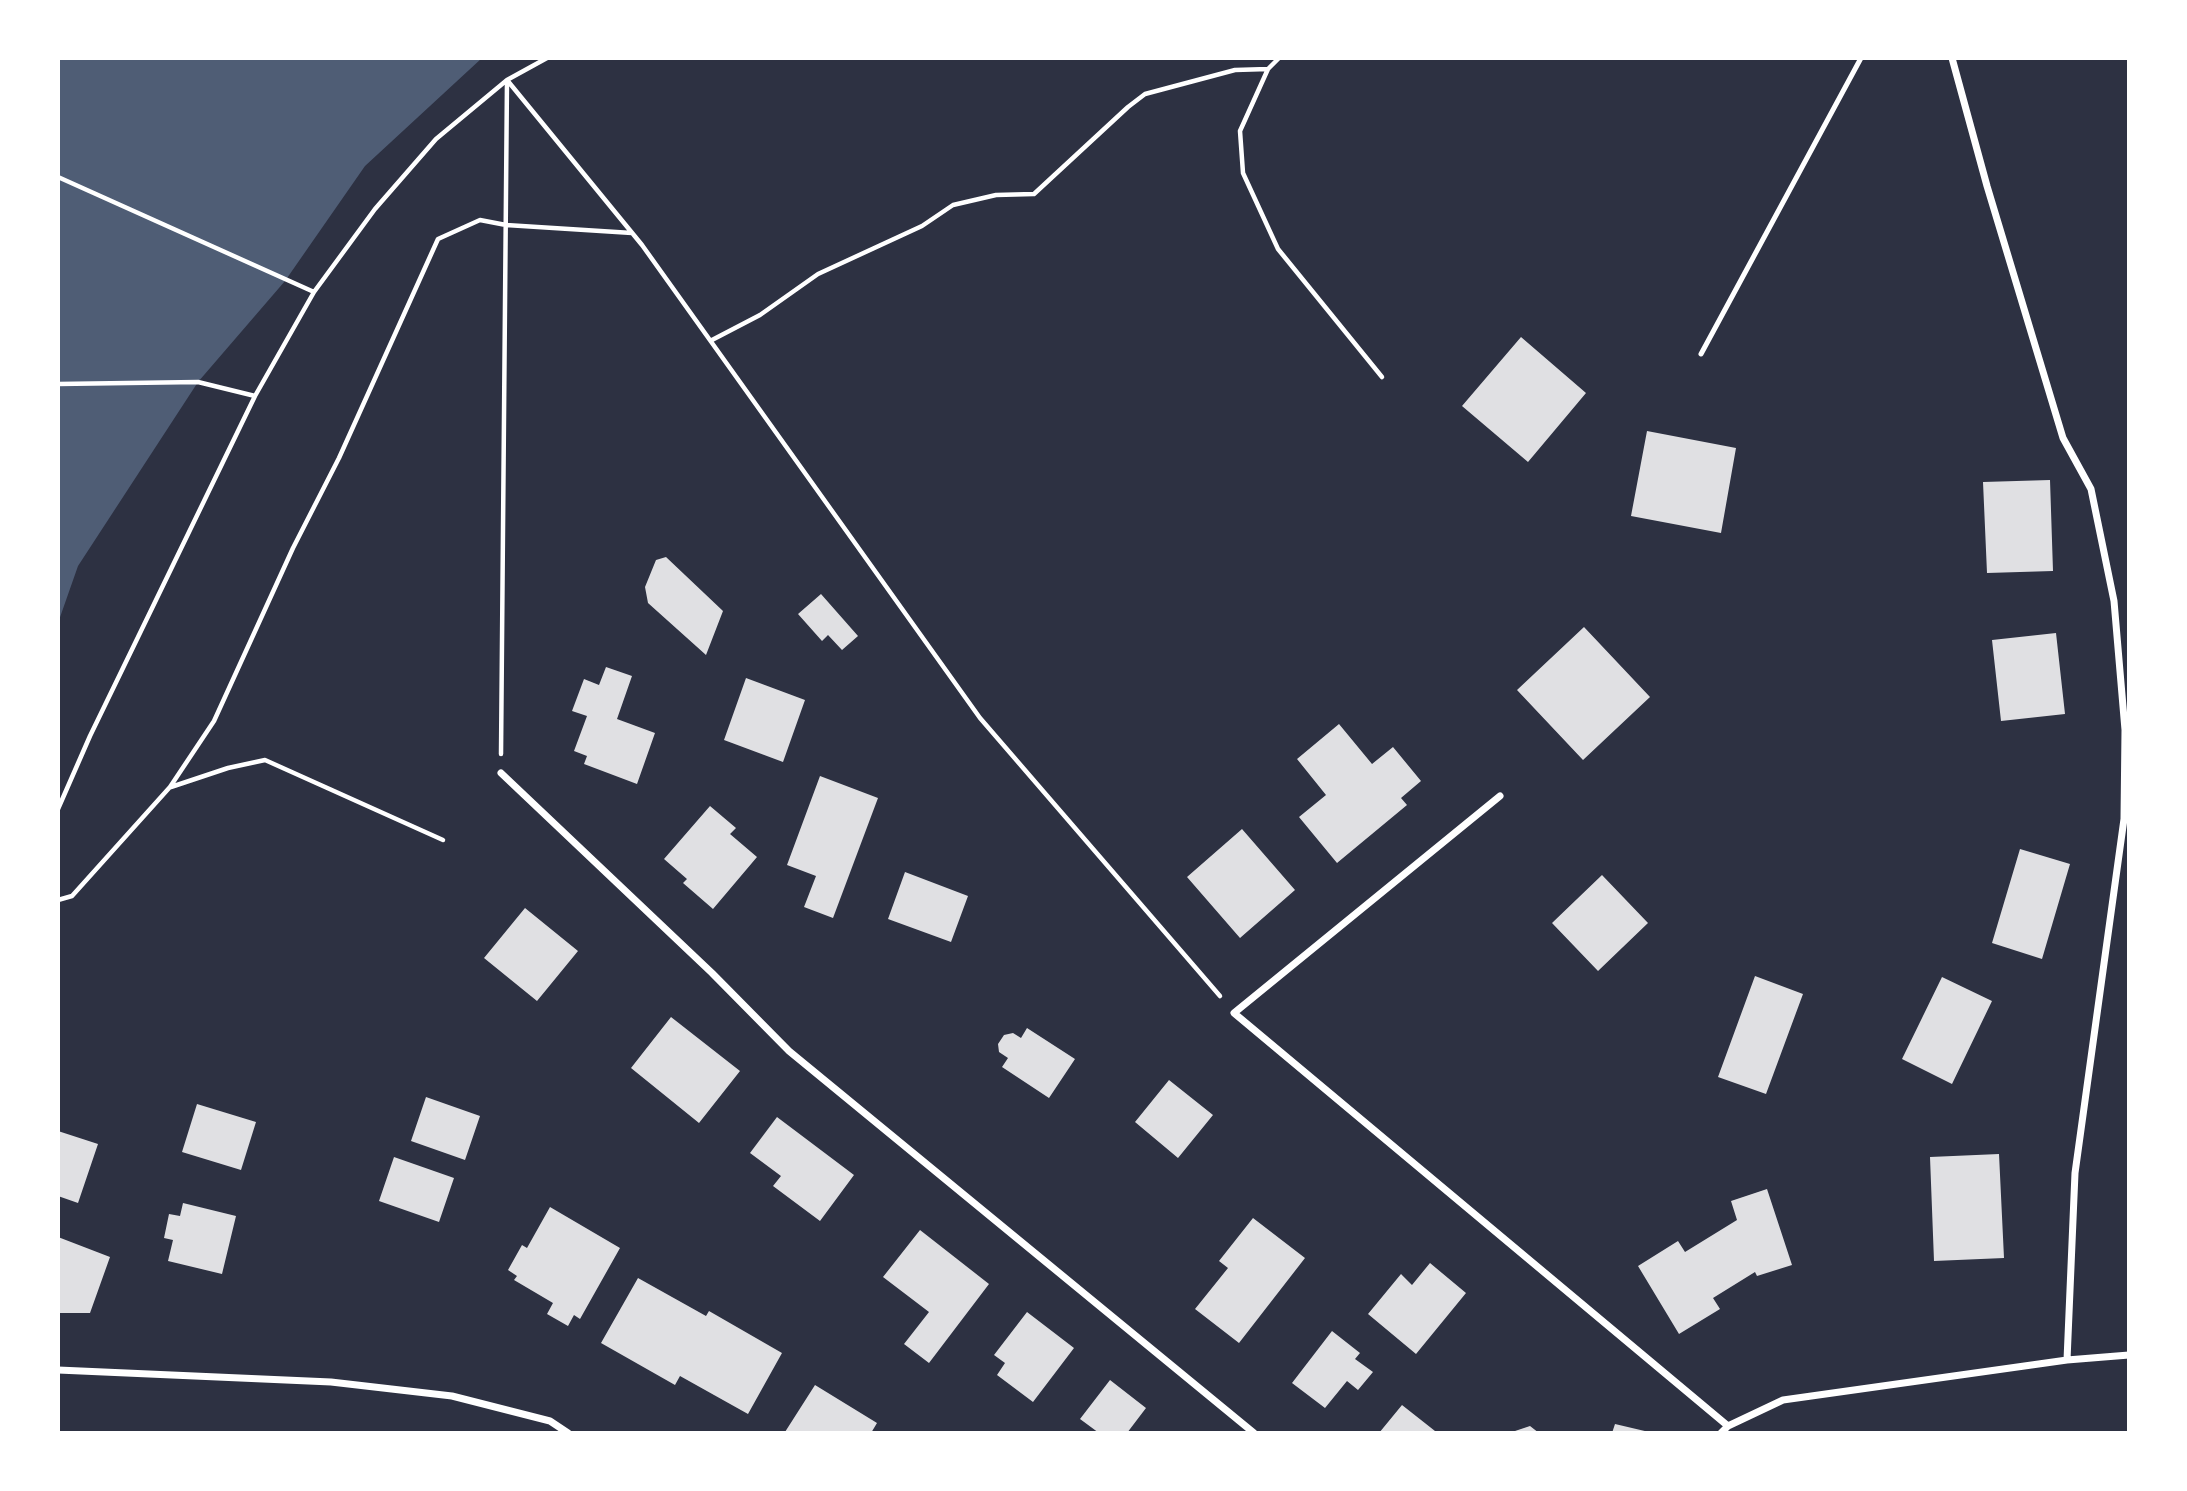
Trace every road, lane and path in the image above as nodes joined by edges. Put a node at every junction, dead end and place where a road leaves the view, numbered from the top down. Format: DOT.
graph roads {
  1 [pos="547,58"];
  2 [pos="1279,58"];
  3 [pos="1860,58"];
  4 [pos="1952,58"];
  5 [pos="1268,69"];
  6 [pos="507,80"];
  7 [pos="58,177"];
  8 [pos="506,225"];
  9 [pos="632,233"];
  10 [pos="314,292"];
  11 [pos="712,340"];
  12 [pos="1701,354"];
  13 [pos="1382,377"];
  14 [pos="58,384"];
  15 [pos="255,396"];
  16 [pos="501,773"];
  17 [pos="170,788"];
  18 [pos="1500,796"];
  19 [pos="58,809"];
  20 [pos="443,840"];
  21 [pos="58,900"];
  22 [pos="1234,1013"];
  23 [pos="2129,1355"];
  24 [pos="2067,1360"];
  25 [pos="58,1370"];
  26 [pos="1728,1426"];
  27 [pos="568,1433"];
  28 [pos="1254,1433"];
  29 [pos="1721,1433"];
  1 -- 6 [label="path"];
  2 -- 5 [label="path"];
  3 -- 12 [label="lane"];
  4 -- 24 [label="street"];
  5 -- 11 [label="path"];
  5 -- 13 [label="path"];
  6 -- 8 [label="path"];
  6 -- 9 [label="path"];
  6 -- 10 [label="path"];
  7 -- 10 [label="path"];
  8 -- 9 [label="path"];
  8 -- 16 [label="path"];
  8 -- 17 [label="path"];
  9 -- 22 [label="path"];
  10 -- 15 [label="path"];
  14 -- 15 [label="path"];
  15 -- 19 [label="path"];
  16 -- 28 [label="street"];
  17 -- 20 [label="path"];
  17 -- 21 [label="path"];
  18 -- 22 [label="street"];
  22 -- 26 [label="street"];
  23 -- 24 [label="street"];
  24 -- 26 [label="street"];
  25 -- 27 [label="street"];
  26 -- 29 [label="street"];
}
